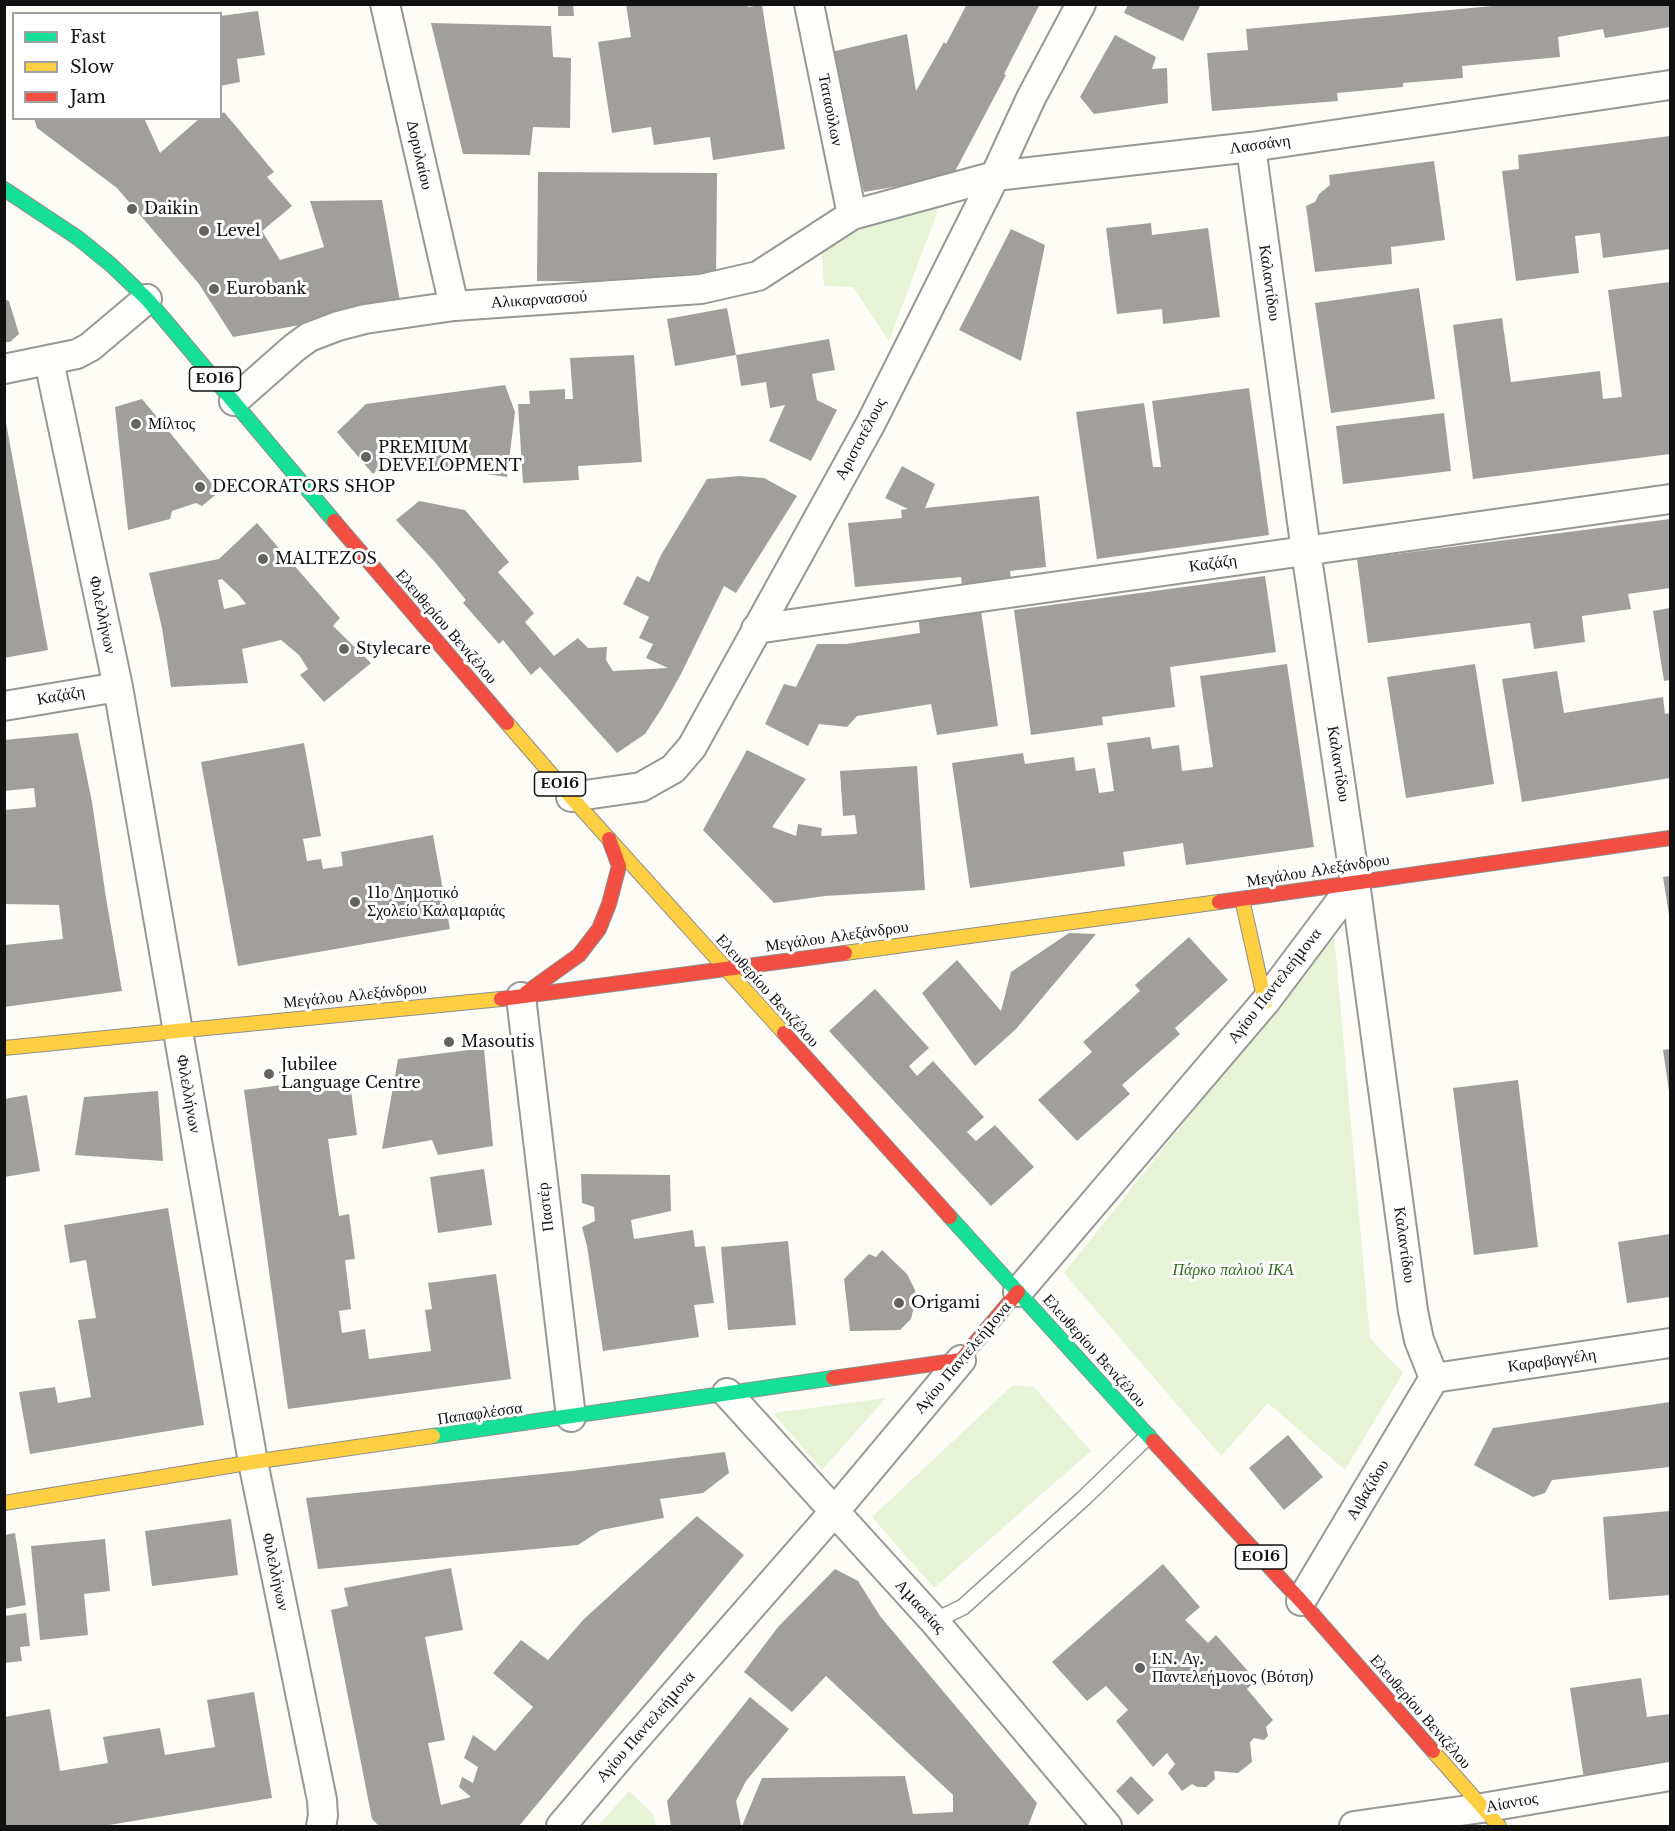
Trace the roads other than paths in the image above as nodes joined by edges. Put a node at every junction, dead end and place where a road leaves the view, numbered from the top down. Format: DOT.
graph roads {
  1 [pos="385,4"];
  2 [pos="809,4"];
  3 [pos="1081,4"];
  4 [pos="1671,85"];
  5 [pos="1251,147"];
  6 [pos="995,176"];
  7 [pos="4,189"];
  8 [pos="852,215"];
  9 [pos="147,299"];
  10 [pos="454,306"];
  11 [pos="49,361"];
  12 [pos="4,369"];
  13 [pos="234,401"];
  14 [pos="1671,499"];
  15 [pos="1306,551"];
  16 [pos="756,629"];
  17 [pos="118,687"];
  18 [pos="4,706"];
  19 [pos="571,797"];
  20 [pos="1671,838"];
  21 [pos="609,839"];
  22 [pos="1355,882"];
  23 [pos="1242,899"];
  24 [pos="724,968"];
  25 [pos="521,997"];
  26 [pos="1265,1002"];
  27 [pos="177,1031"];
  28 [pos="4,1048"];
  29 [pos="1018,1292"];
  30 [pos="1671,1343"];
  31 [pos="961,1360"];
  32 [pos="1434,1378"];
  33 [pos="728,1393"];
  34 [pos="571,1417"];
  35 [pos="1148,1436"];
  36 [pos="253,1462"];
  37 [pos="4,1503"];
  38 [pos="834,1512"];
  39 [pos="1301,1601"];
  40 [pos="934,1621"];
  41 [pos="1671,1776"];
  42 [pos="1490,1817"];
  43 [pos="321,1827"];
  44 [pos="561,1827"];
  45 [pos="1107,1827"];
  46 [pos="1353,1827"];
  1 -- 10 [label="street, Δορυλαίου"];
  2 -- 8 [label="street, Ταταούλων"];
  3 -- 6 [label="street, Αριστοτέλους"];
  4 -- 5 [label="street, Λασσάνη"];
  5 -- 6 [label="street, Λασσάνη"];
  5 -- 15 [label="street, Καλαντίδου"];
  6 -- 8 [label="street, Λασσάνη"];
  6 -- 16 [label="street, Αριστοτέλους"];
  7 -- 9 [label="main road, Ελευθερίου Βενιζέλου / ΕΟ16"];
  8 -- 10 [label="street, Αλικαρνασσού"];
  9 -- 11 [label="street"];
  9 -- 13 [label="main road, Ελευθερίου Βενιζέλου / ΕΟ16"];
  10 -- 13 [label="street, Αλικαρνασσού"];
  11 -- 12 [label="street"];
  11 -- 17 [label="street, Φιλελλήνων"];
  13 -- 19 [label="main road, Ελευθερίου Βενιζέλου / ΕΟ16"];
  14 -- 15 [label="street, Καζάζη"];
  15 -- 16 [label="street, Καζάζη"];
  15 -- 22 [label="street, Καλαντίδου"];
  16 -- 19 [label="street, Αριστοτέλους"];
  17 -- 18 [label="street, Καζάζη"];
  17 -- 27 [label="street, Φιλελλήνων"];
  19 -- 21 [label="main road, Ελευθερίου Βενιζέλου / ΕΟ16"];
  20 -- 22 [label="main road, Μεγάλου Αλεξάνδρου"];
  21 -- 24 [label="main road, Ελευθερίου Βενιζέλου / ΕΟ16"];
  21 -- 25 [label="main road"];
  22 -- 23 [label="main road, Μεγάλου Αλεξάνδρου"];
  22 -- 26 [label="street, Αγίου Παντελεήμονα"];
  22 -- 32 [label="street, Καλαντίδου"];
  23 -- 24 [label="main road, Μεγάλου Αλεξάνδρου"];
  23 -- 26 [label="main road"];
  24 -- 25 [label="main road, Μεγάλου Αλεξάνδρου"];
  24 -- 29 [label="main road, Ελευθερίου Βενιζέλου / ΕΟ16"];
  25 -- 27 [label="main road, Μεγάλου Αλεξάνδρου"];
  25 -- 34 [label="street, Παστέρ"];
  26 -- 29 [label="street, Αγίου Παντελεήμονα"];
  27 -- 28 [label="main road, Μεγάλου Αλεξάνδρου"];
  27 -- 36 [label="street, Φιλελλήνων"];
  29 -- 31 [label="main road, Αγίου Παντελεήμονα"];
  29 -- 35 [label="main road, Ελευθερίου Βενιζέλου / ΕΟ16"];
  30 -- 32 [label="street, Καραβαγγέλη"];
  31 -- 33 [label="main road, Παπαφλέσσα"];
  31 -- 38 [label="street, Αγίου Παντελεήμονα"];
  32 -- 39 [label="street, Αιβαζίδου"];
  33 -- 34 [label="main road, Παπαφλέσσα"];
  33 -- 38 [label="street, Αμασείας"];
  34 -- 36 [label="main road, Παπαφλέσσα"];
  35 -- 39 [label="main road, Ελευθερίου Βενιζέλου / ΕΟ16"];
  35 -- 40 [label="lane"];
  36 -- 37 [label="main road, Παπαφλέσσα"];
  36 -- 43 [label="street, Φιλελλήνων"];
  38 -- 40 [label="street, Αμασείας"];
  38 -- 44 [label="street, Αγίου Παντελεήμονα"];
  39 -- 42 [label="main road, Ελευθερίου Βενιζέλου / ΕΟ16"];
  40 -- 45 [label="street, Αμασείας"];
  41 -- 42 [label="street, Αίαντος"];
  42 -- 46 [label="street, Αίαντος"];
}
